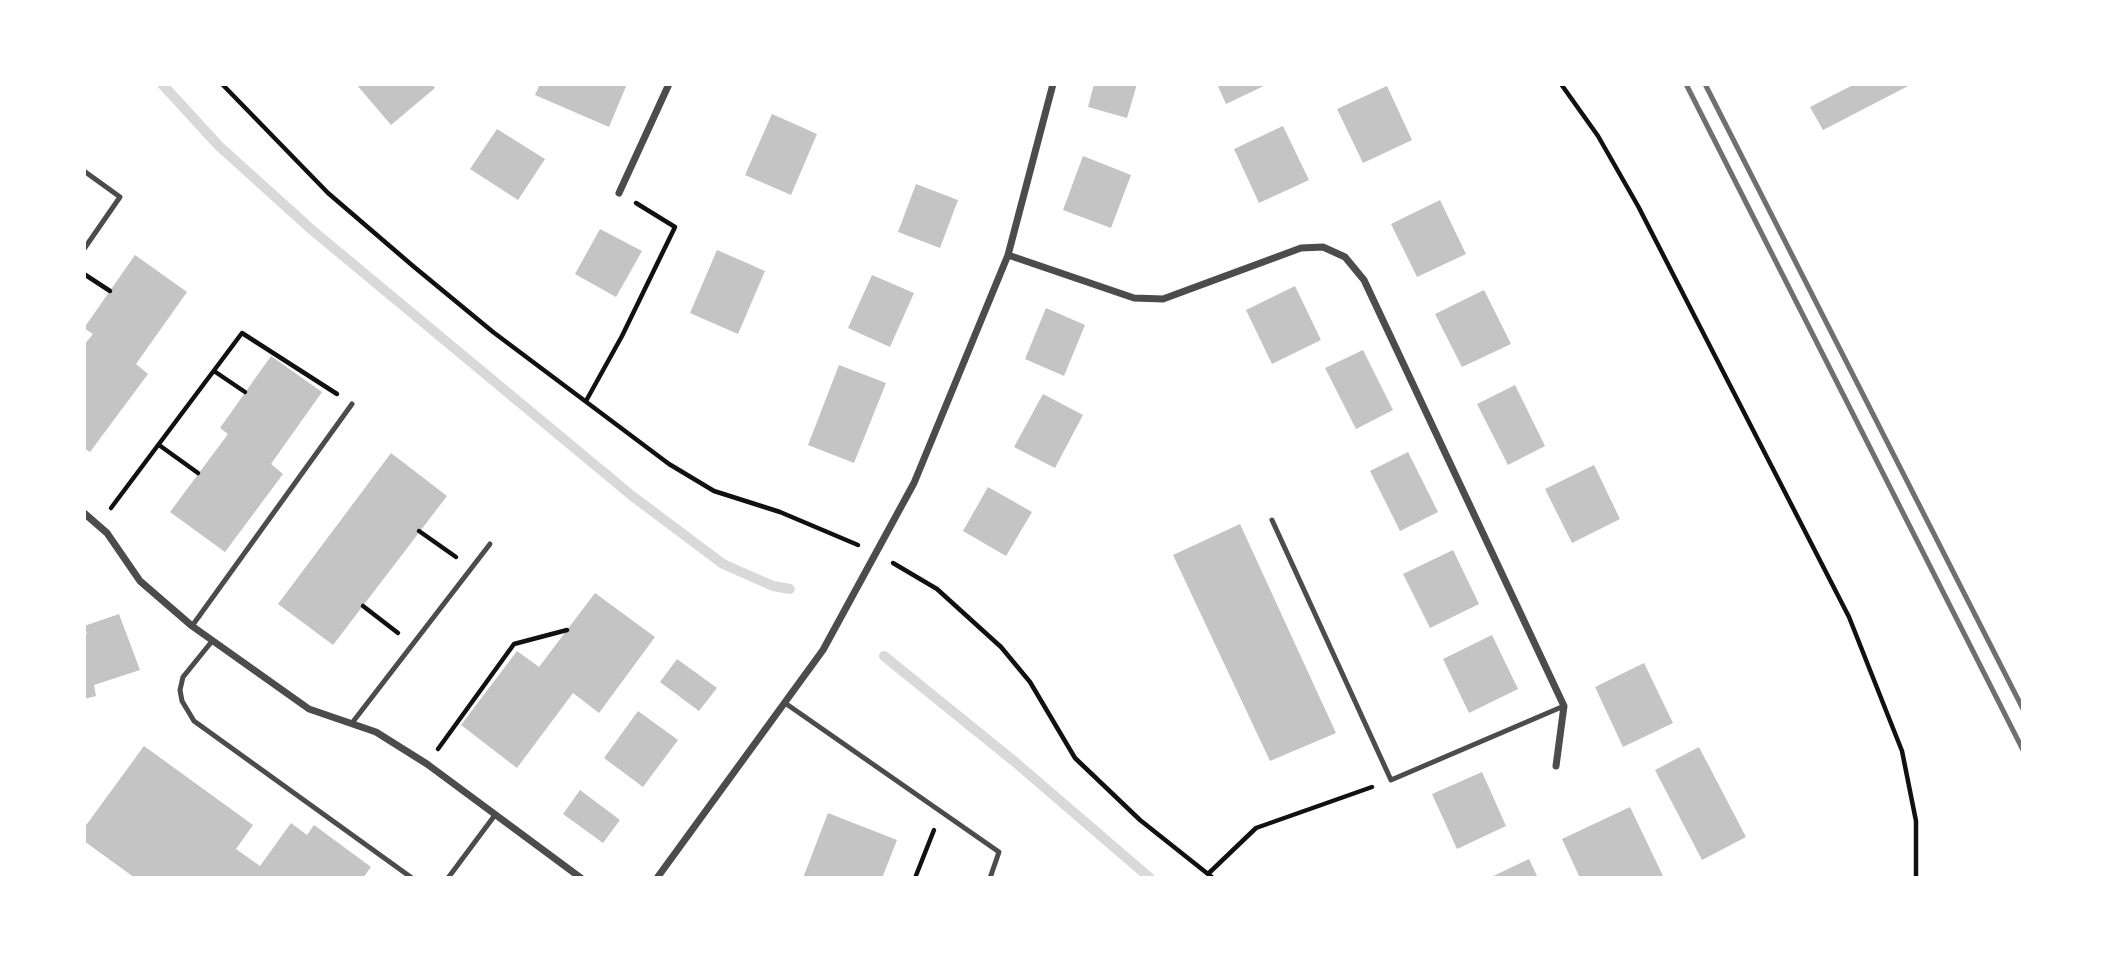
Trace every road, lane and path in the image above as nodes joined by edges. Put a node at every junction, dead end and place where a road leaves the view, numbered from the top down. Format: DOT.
graph roads {
  1 [pos="222,84"];
  2 [pos="669,84"];
  3 [pos="1053,84"];
  4 [pos="1561,84"];
  5 [pos="84,171"];
  6 [pos="619,192"];
  7 [pos="84,249"];
  8 [pos="1007,256"];
  9 [pos="84,274"];
  10 [pos="110,291"];
  11 [pos="214,371"];
  12 [pos="245,392"];
  13 [pos="586,401"];
  14 [pos="352,404"];
  15 [pos="159,444"];
  16 [pos="198,473"];
  17 [pos="84,513"];
  18 [pos="1272,520"];
  19 [pos="99,525"];
  20 [pos="419,531"];
  21 [pos="491,544"];
  22 [pos="877,554"];
  23 [pos="471,568"];
  24 [pos="363,606"];
  25 [pos="192,626"];
  26 [pos="567,629"];
  27 [pos="213,640"];
  28 [pos="412,644"];
  29 [pos="785,703"];
  30 [pos="1564,706"];
  31 [pos="352,723"];
  32 [pos="427,764"];
  33 [pos="1556,766"];
  34 [pos="1391,780"];
  35 [pos="942,812"];
  36 [pos="495,815"];
  37 [pos="1209,873"];
  38 [pos="412,878"];
  39 [pos="448,878"];
  40 [pos="580,878"];
  41 [pos="657,878"];
  42 [pos="915,878"];
  43 [pos="989,878"];
  44 [pos="1213,878"];
  45 [pos="1916,878"];
  1 -- 13 [label="path"];
  2 -- 6 [label="street"];
  3 -- 8 [label="street"];
  4 -- 45 [label="path"];
  5 -- 7 [label="lane"];
  6 -- 13 [label="path"];
  8 -- 22 [label="street"];
  8 -- 30 [label="street"];
  9 -- 10 [label="path"];
  11 -- 12 [label="path"];
  11 -- 14 [label="path"];
  11 -- 15 [label="path"];
  13 -- 22 [label="path"];
  14 -- 25 [label="lane"];
  15 -- 16 [label="path"];
  15 -- 19 [label="path"];
  17 -- 19 [label="street"];
  18 -- 34 [label="lane"];
  19 -- 25 [label="street"];
  20 -- 23 [label="path"];
  21 -- 23 [label="lane"];
  22 -- 29 [label="street"];
  22 -- 37 [label="path"];
  23 -- 28 [label="lane"];
  24 -- 28 [label="path"];
  25 -- 27 [label="street"];
  26 -- 32 [label="path"];
  27 -- 31 [label="street"];
  27 -- 38 [label="lane"];
  28 -- 31 [label="lane"];
  29 -- 35 [label="lane"];
  29 -- 41 [label="street"];
  30 -- 33 [label="street"];
  30 -- 34 [label="lane"];
  31 -- 32 [label="street"];
  32 -- 36 [label="street"];
  34 -- 37 [label="path"];
  35 -- 42 [label="path"];
  35 -- 43 [label="lane"];
  36 -- 39 [label="lane"];
  36 -- 40 [label="street"];
  37 -- 44 [label="path"];
}
